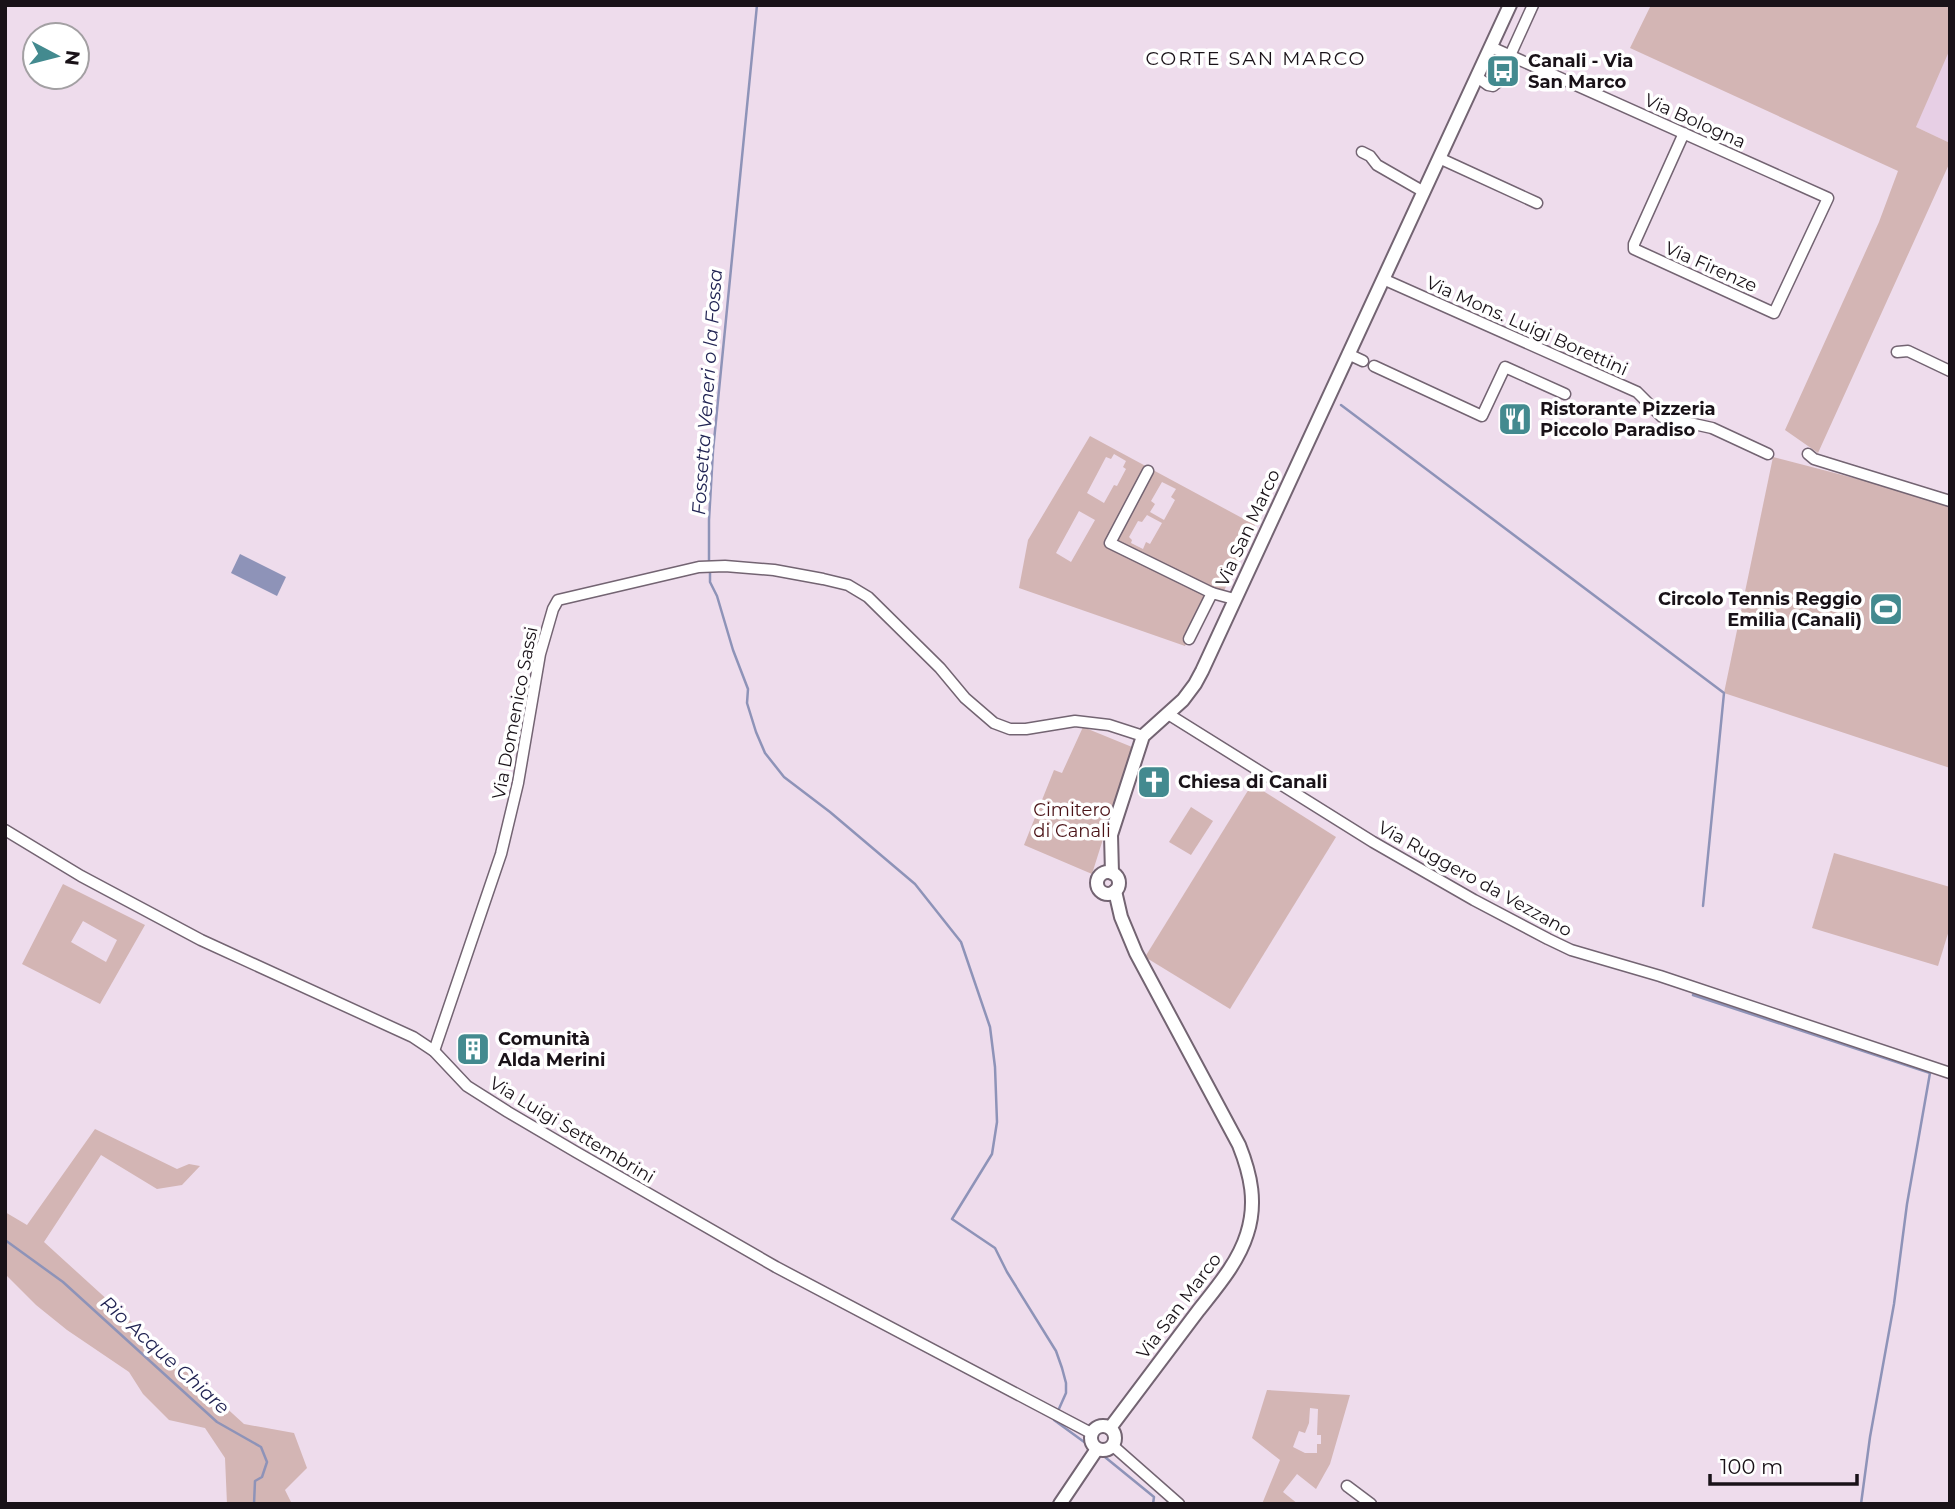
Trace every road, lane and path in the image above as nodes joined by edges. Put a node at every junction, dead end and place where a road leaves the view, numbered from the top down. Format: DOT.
graph roads {
  1 [pos="1510,5"];
  2 [pos="1533,5"];
  3 [pos="1491,47"];
  4 [pos="1511,55"];
  5 [pos="1477,77"];
  6 [pos="1684,133"];
  7 [pos="1362,152"];
  8 [pos="1439,158"];
  9 [pos="1424,192"];
  10 [pos="1828,198"];
  11 [pos="1536,203"];
  12 [pos="1383,279"];
  13 [pos="1897,352"];
  14 [pos="1348,354"];
  15 [pos="1363,361"];
  16 [pos="1374,366"];
  17 [pos="1950,371"];
  18 [pos="1565,394"];
  19 [pos="1768,454"];
  20 [pos="1808,454"];
  21 [pos="1148,471"];
  22 [pos="1950,500"];
  23 [pos="1212,593"];
  24 [pos="1234,599"];
  25 [pos="1189,639"];
  26 [pos="1168,714"];
  27 [pos="1143,736"];
  28 [pos="5,830"];
  29 [pos="1107,874"];
  30 [pos="1110,892"];
  31 [pos="435,1051"];
  32 [pos="1950,1073"];
  33 [pos="1110,1427"];
  34 [pos="1091,1433"];
  35 [pos="1112,1445"];
  36 [pos="1096,1451"];
  37 [pos="1348,1486"];
  38 [pos="1060,1504"];
  39 [pos="1179,1504"];
  40 [pos="1371,1504"];
  1 -- 3 [label="street, Via San Marco"];
  2 -- 4 [label="street"];
  3 -- 4 [label="street, Via Bologna"];
  3 -- 5 [label="street, Via San Marco"];
  4 -- 5 [label="street"];
  4 -- 6 [label="street, Via Bologna"];
  5 -- 8 [label="street, Via San Marco"];
  6 -- 10 [label="street, Via Bologna"];
  6 -- 10 [label="street, Via Firenze"];
  7 -- 9 [label="street"];
  8 -- 9 [label="street, Via San Marco"];
  8 -- 11 [label="street"];
  9 -- 12 [label="street, Via San Marco"];
  12 -- 14 [label="street, Via San Marco"];
  12 -- 19 [label="street, Via Mons. Luigi Borettini"];
  13 -- 17 [label="street"];
  14 -- 15 [label="street"];
  14 -- 24 [label="street, Via San Marco"];
  16 -- 18 [label="street"];
  20 -- 22 [label="street"];
  21 -- 23 [label="street"];
  23 -- 24 [label="street"];
  23 -- 25 [label="street"];
  24 -- 26 [label="street, Via San Marco"];
  26 -- 27 [label="street, Via San Marco"];
  26 -- 32 [label="street, Via Ruggero da Vezzano"];
  27 -- 29 [label="street"];
  27 -- 31 [label="street, Via Domenico Sassi"];
  28 -- 31 [label="street, Via Luigi Settembrini"];
  29 -- 30 [label="street, Via San Marco"];
  29 -- 30 [label="street, Via San Marco"];
  30 -- 33 [label="street, Via San Marco"];
  31 -- 34 [label="street, Via Luigi Settembrini"];
  33 -- 34 [label="street"];
  33 -- 35 [label="street"];
  34 -- 36 [label="street"];
  35 -- 36 [label="street"];
  35 -- 39 [label="street"];
  36 -- 38 [label="street"];
  37 -- 40 [label="street"];
}
